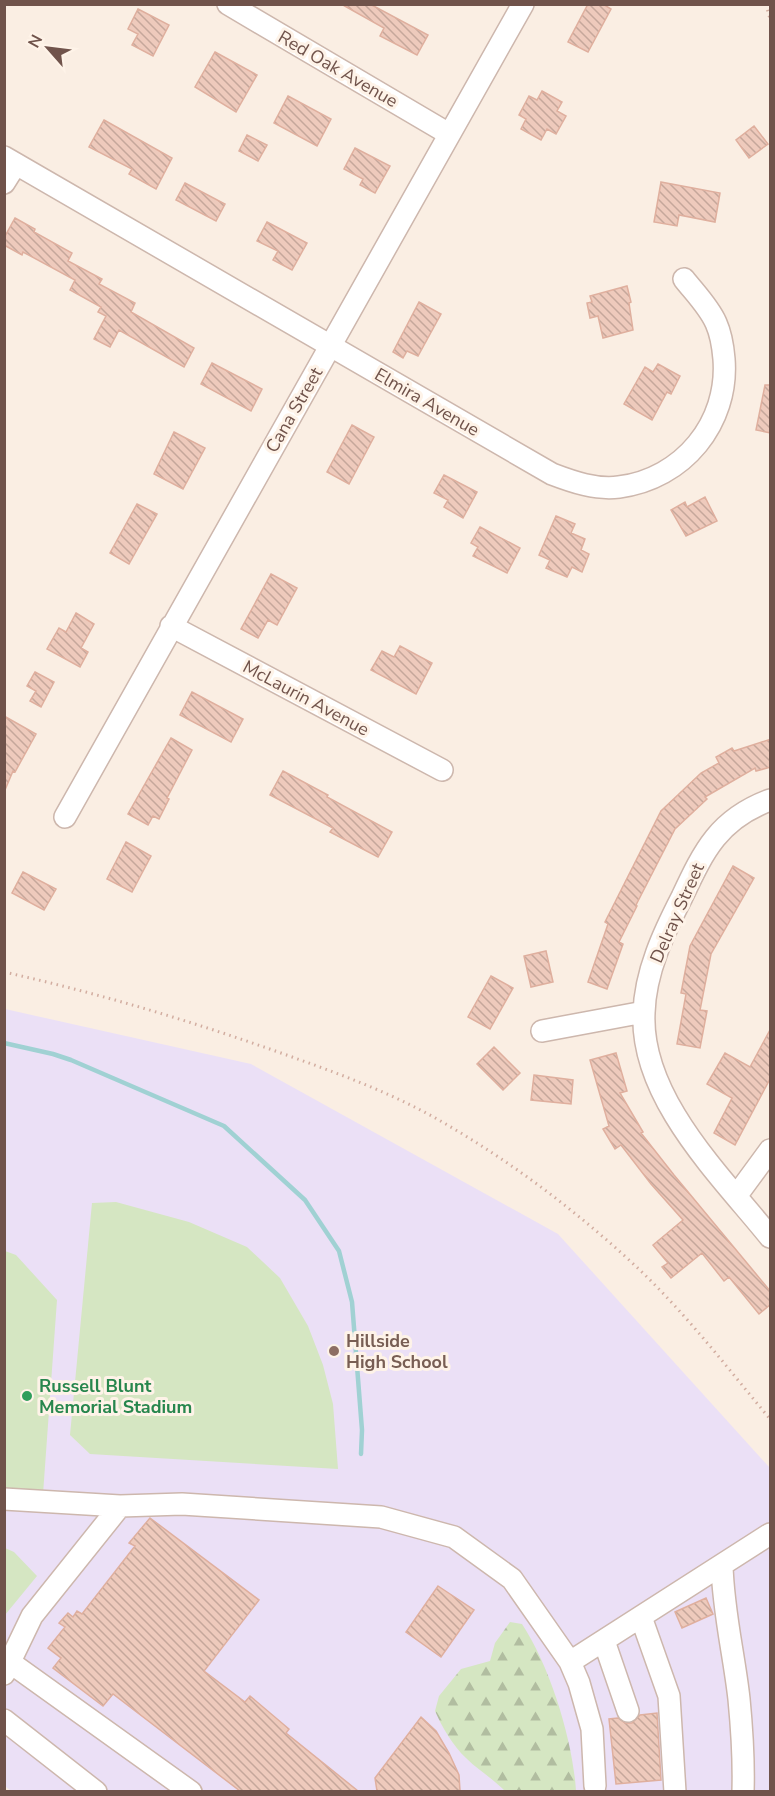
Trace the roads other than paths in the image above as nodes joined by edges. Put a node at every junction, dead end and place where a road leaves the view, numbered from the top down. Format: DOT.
graph roads {
  1 [pos="228,4"];
  2 [pos="523,4"];
  3 [pos="449,134"];
  4 [pos="10,160"];
  5 [pos="4,183"];
  6 [pos="684,279"];
  7 [pos="330,346"];
  8 [pos="171,626"];
  9 [pos="442,770"];
  10 [pos="771,800"];
  11 [pos="65,817"];
  12 [pos="644,1012"];
  13 [pos="542,1031"];
  14 [pos="771,1150"];
  15 [pos="736,1195"];
  16 [pos="771,1237"];
  17 [pos="4,1499"];
  18 [pos="120,1506"];
  19 [pos="771,1534"];
  20 [pos="722,1565"];
  21 [pos="641,1617"];
  22 [pos="604,1641"];
  23 [pos="570,1662"];
  24 [pos="8,1668"];
  25 [pos="628,1711"];
  26 [pos="4,1720"];
  27 [pos="595,1786"];
  28 [pos="96,1791"];
  29 [pos="191,1791"];
  30 [pos="675,1791"];
  31 [pos="743,1791"];
  1 -- 3 [label="street, Red Oak Avenue"];
  2 -- 3 [label="street, Cana Street"];
  3 -- 7 [label="street, Cana Street"];
  4 -- 5 [label="street"];
  4 -- 7 [label="street, Elmira Avenue"];
  6 -- 7 [label="street, Elmira Avenue"];
  7 -- 8 [label="street, Cana Street"];
  8 -- 9 [label="street, McLaurin Avenue"];
  8 -- 11 [label="street, Cana Street"];
  10 -- 12 [label="street, Delray Street"];
  12 -- 13 [label="street"];
  12 -- 15 [label="street, Delray Street"];
  14 -- 15 [label="street"];
  15 -- 16 [label="street, Delray Street"];
  17 -- 18 [label="street"];
  18 -- 23 [label="street"];
  18 -- 24 [label="street"];
  19 -- 20 [label="street"];
  20 -- 21 [label="street"];
  20 -- 31 [label="street"];
  21 -- 22 [label="street"];
  21 -- 30 [label="street"];
  22 -- 23 [label="street"];
  22 -- 25 [label="street"];
  23 -- 27 [label="street"];
  24 -- 29 [label="street"];
  26 -- 28 [label="street"];
}
